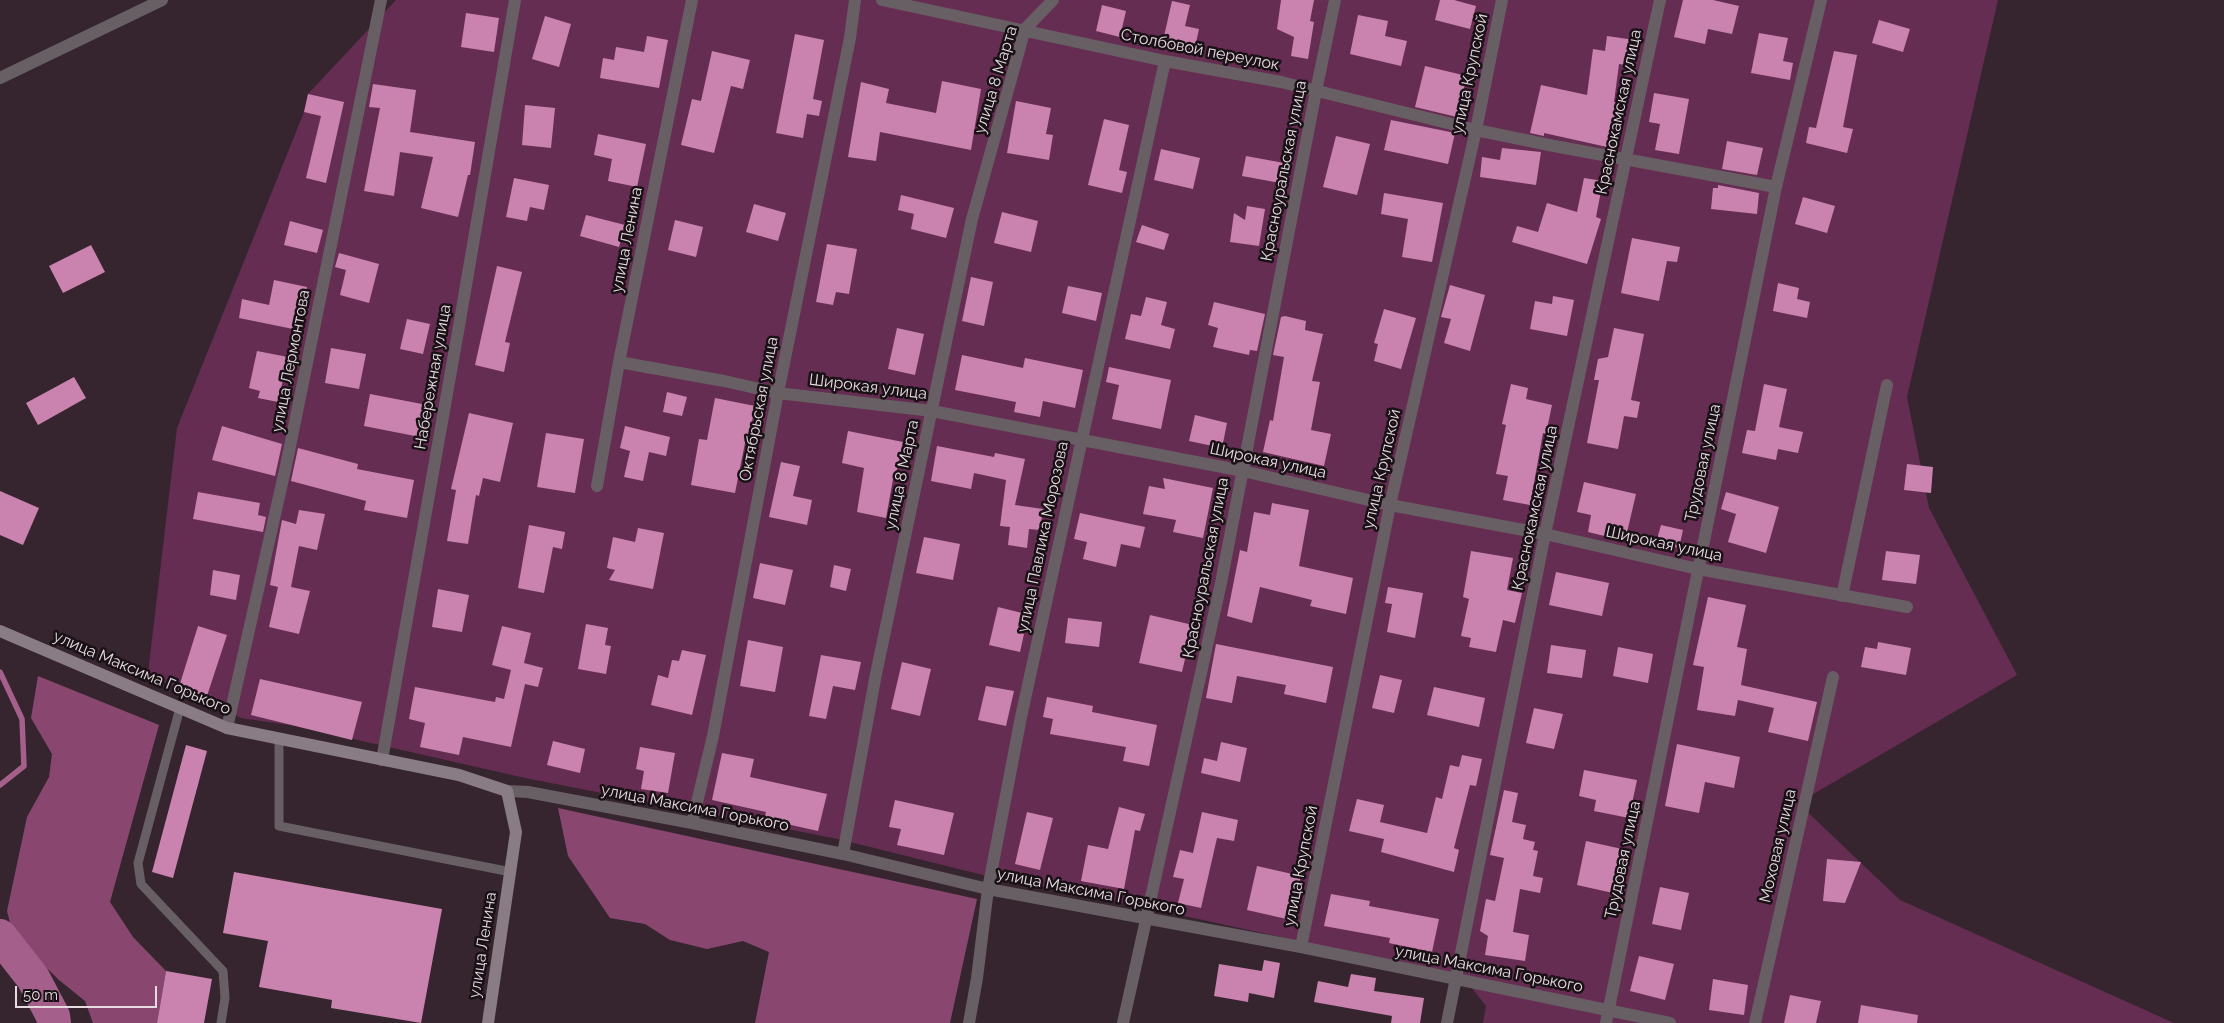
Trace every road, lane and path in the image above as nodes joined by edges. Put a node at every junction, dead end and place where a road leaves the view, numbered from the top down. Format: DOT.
graph roads {
  1 [pos="162,0"];
  2 [pos="381,0"];
  3 [pos="514,0"];
  4 [pos="692,0"];
  5 [pos="855,0"];
  6 [pos="882,0"];
  7 [pos="1053,0"];
  8 [pos="1335,0"];
  9 [pos="1502,0"];
  10 [pos="1660,0"];
  11 [pos="1821,0"];
  12 [pos="1025,29"];
  13 [pos="1165,61"];
  14 [pos="0,78"];
  15 [pos="1316,91"];
  16 [pos="1476,130"];
  17 [pos="1626,160"];
  18 [pos="1776,186"];
  19 [pos="619,362"];
  20 [pos="1887,385"];
  21 [pos="778,393"];
  22 [pos="932,411"];
  23 [pos="1080,440"];
  24 [pos="1242,472"];
  25 [pos="597,486"];
  26 [pos="1390,504"];
  27 [pos="1545,534"];
  28 [pos="1698,569"];
  29 [pos="1842,596"];
  30 [pos="1907,608"];
  31 [pos="0,631"];
  32 [pos="1833,677"];
  33 [pos="180,708"];
  34 [pos="227,728"];
  35 [pos="280,739"];
  36 [pos="382,760"];
  37 [pos="507,791"];
  38 [pos="692,823"];
  39 [pos="842,854"];
  40 [pos="511,872"];
  41 [pos="988,890"];
  42 [pos="1148,919"];
  43 [pos="1301,947"];
  44 [pos="1454,979"];
  45 [pos="1609,1010"];
  46 [pos="221,1023"];
  47 [pos="488,1023"];
  48 [pos="969,1023"];
  49 [pos="1123,1023"];
  50 [pos="1447,1023"];
  51 [pos="1606,1023"];
  52 [pos="1670,1023"];
  53 [pos="1755,1023"];
  1 -- 14 [label="street"];
  2 -- 34 [label="street, улица Лермонтова"];
  3 -- 36 [label="street, Набережная улица"];
  4 -- 19 [label="street, улица Ленина"];
  5 -- 21 [label="street, Октябрьская улица"];
  6 -- 12 [label="street, Столбовой переулок"];
  7 -- 12 [label="street, улица 8 Марта"];
  8 -- 15 [label="street, Красноуральская улица"];
  9 -- 16 [label="street, улица Крупской"];
  10 -- 17 [label="street, Краснокамская улица"];
  11 -- 18 [label="street, Трудовая улица"];
  12 -- 13 [label="street, Столбовой переулок"];
  12 -- 22 [label="street, улица 8 Марта"];
  13 -- 15 [label="street, Столбовой переулок"];
  13 -- 23 [label="street, улица Павлика Морозова"];
  15 -- 16 [label="street, Столбовой переулок"];
  15 -- 24 [label="street, Красноуральская улица"];
  16 -- 17 [label="street, Столбовой переулок"];
  16 -- 26 [label="street, улица Крупской"];
  17 -- 18 [label="street, Столбовой переулок"];
  17 -- 27 [label="street, Краснокамская улица"];
  18 -- 28 [label="street, Трудовая улица"];
  19 -- 21 [label="street, Широкая улица"];
  19 -- 25 [label="street, улица Ленина"];
  20 -- 29 [label="street"];
  21 -- 22 [label="street, Широкая улица"];
  21 -- 38 [label="street, Октябрьская улица"];
  22 -- 23 [label="street, Широкая улица"];
  22 -- 39 [label="street, улица 8 Марта"];
  23 -- 24 [label="street, Широкая улица"];
  23 -- 41 [label="street, улица Павлика Морозова"];
  24 -- 26 [label="street, Широкая улица"];
  24 -- 42 [label="street, Красноуральская улица"];
  26 -- 27 [label="street, Широкая улица"];
  26 -- 43 [label="street, улица Крупской"];
  27 -- 28 [label="street, Широкая улица"];
  27 -- 44 [label="street, Краснокамская улица"];
  28 -- 29 [label="street, Широкая улица"];
  28 -- 45 [label="street, Трудовая улица"];
  29 -- 30 [label="street, Широкая улица"];
  31 -- 33 [label="street, улица Максима Горького"];
  32 -- 53 [label="street, Моховая улица"];
  33 -- 34 [label="street, улица Максима Горького"];
  33 -- 46 [label="lane"];
  34 -- 35 [label="street, улица Максима Горького"];
  35 -- 36 [label="street, улица Максима Горького"];
  35 -- 40 [label="lane"];
  36 -- 37 [label="street, улица Максима Горького"];
  37 -- 38 [label="street, улица Максима Горького"];
  37 -- 40 [label="street"];
  38 -- 39 [label="street, улица Максима Горького"];
  39 -- 41 [label="street, улица Максима Горького"];
  40 -- 47 [label="street, улица Ленина"];
  41 -- 42 [label="street, улица Максима Горького"];
  41 -- 48 [label="street, улица Павлика Морозова"];
  42 -- 43 [label="street, улица Максима Горького"];
  42 -- 49 [label="street, Красноуральская улица"];
  43 -- 44 [label="street, улица Максима Горького"];
  44 -- 45 [label="street, улица Максима Горького"];
  44 -- 50 [label="street, Краснокамская улица"];
  45 -- 51 [label="street, Трудовая улица"];
  45 -- 52 [label="street, улица Максима Горького"];
}
